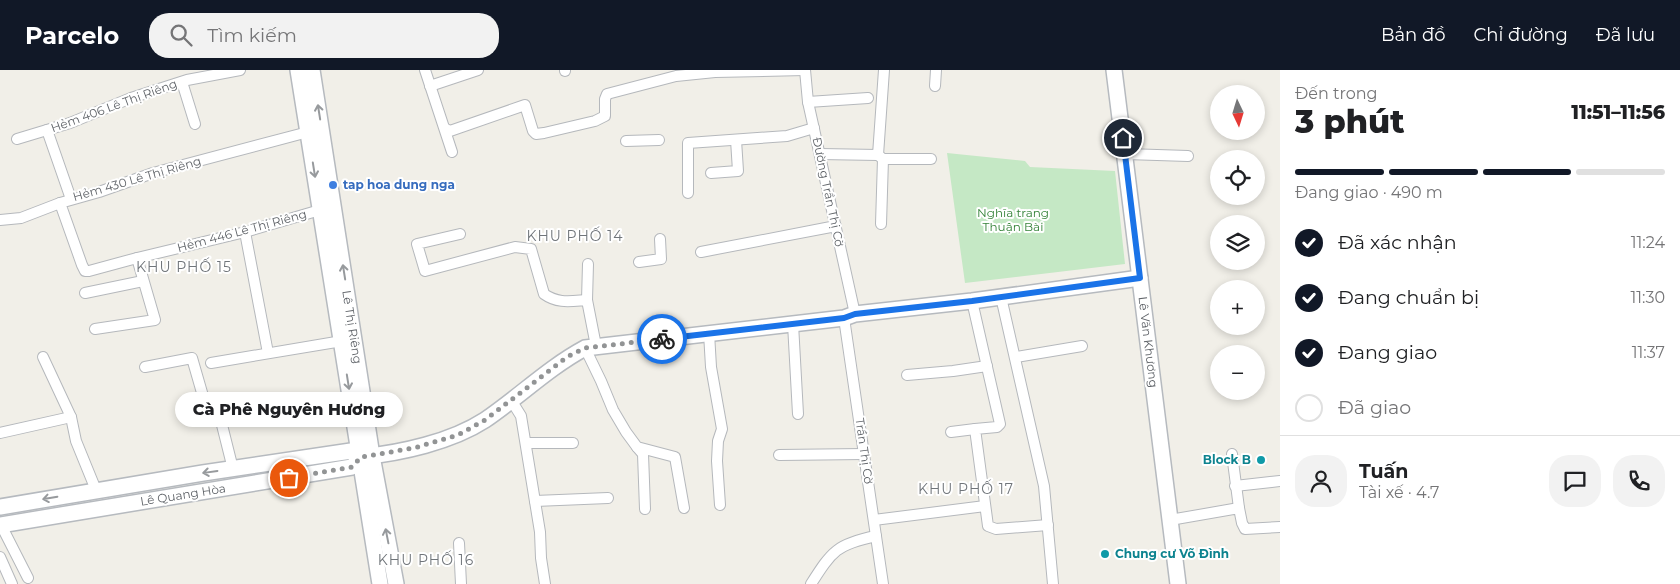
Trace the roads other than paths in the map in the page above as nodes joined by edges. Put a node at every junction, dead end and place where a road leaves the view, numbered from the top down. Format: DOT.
graph roads {
  1 [pos="240,70"];
  2 [pos="298,70"];
  3 [pos="312,70"];
  4 [pos="425,70"];
  5 [pos="478,70"];
  6 [pos="805,70"];
  7 [pos="884,70"];
  8 [pos="936,70"];
  9 [pos="1114,70"];
  10 [pos="191,74"];
  11 [pos="182,82"];
  12 [pos="430,86"];
  13 [pos="935,86"];
  14 [pos="868,98"];
  15 [pos="808,102"];
  16 [pos="195,124"];
  17 [pos="814,128"];
  18 [pos="446,129"];
  19 [pos="47,130"];
  20 [pos="308,132"];
  21 [pos="17,139"];
  22 [pos="659,140"];
  23 [pos="736,140"];
  24 [pos="626,142"];
  25 [pos="452,152"];
  26 [pos="820,154"];
  27 [pos="1126,154"];
  28 [pos="1188,156"];
  29 [pos="881,157"];
  30 [pos="931,159"];
  31 [pos="712,173"];
  32 [pos="688,193"];
  33 [pos="71,198"];
  34 [pos="60,203"];
  35 [pos="320,210"];
  36 [pos="0,220"];
  37 [pos="882,224"];
  38 [pos="836,226"];
  39 [pos="245,232"];
  40 [pos="460,234"];
  41 [pos="660,239"];
  42 [pos="702,252"];
  43 [pos="137,258"];
  44 [pos="639,262"];
  45 [pos="588,264"];
  46 [pos="1140,278"];
  47 [pos="142,281"];
  48 [pos="84,293"];
  49 [pos="1001,297"];
  50 [pos="588,300"];
  51 [pos="972,301"];
  52 [pos="849,316"];
  53 [pos="793,324"];
  54 [pos="95,328"];
  55 [pos="709,333"];
  56 [pos="342,340"];
  57 [pos="1082,346"];
  58 [pos="591,347"];
  59 [pos="268,353"];
  60 [pos="43,357"];
  61 [pos="1016,358"];
  62 [pos="211,363"];
  63 [pos="987,366"];
  64 [pos="145,367"];
  65 [pos="907,375"];
  66 [pos="511,400"];
  67 [pos="798,414"];
  68 [pos="71,417"];
  69 [pos="975,429"];
  70 [pos="951,432"];
  71 [pos="0,433"];
  72 [pos="526,443"];
  73 [pos="574,443"];
  74 [pos="637,447"];
  75 [pos="864,454"];
  76 [pos="1232,454"];
  77 [pos="778,455"];
  78 [pos="367,456"];
  79 [pos="233,469"];
  80 [pos="1280,481"];
  81 [pos="1236,486"];
  82 [pos="96,490"];
  83 [pos="608,498"];
  84 [pos="535,501"];
  85 [pos="720,505"];
  86 [pos="985,506"];
  87 [pos="0,507"];
  88 [pos="645,508"];
  89 [pos="684,508"];
  90 [pos="1240,508"];
  91 [pos="874,520"];
  92 [pos="1170,520"];
  93 [pos="1,525"];
  94 [pos="1048,525"];
  95 [pos="1280,527"];
  96 [pos="876,536"];
  97 [pos="460,543"];
  98 [pos="0,557"];
  99 [pos="28,578"];
  100 [pos="542,583"];
  101 [pos="12,584"];
  102 [pos="380,584"];
  103 [pos="396,584"];
  104 [pos="461,584"];
  105 [pos="811,584"];
  106 [pos="883,584"];
  107 [pos="1053,584"];
  108 [pos="1178,584"];
  1 -- 10 [label="street, Hẻm 406 Lê Thị Riêng"];
  2 -- 20 [label="street, Lê Thị Riêng"];
  78 -- 3 [label="street, Lê Thị Riêng, one-way"];
  4 -- 12 [label="street"];
  5 -- 12 [label="street"];
  6 -- 15 [label="street, Đường Trần Thị Cờ"];
  6 -- 18 [label="street"];
  7 -- 29 [label="street"];
  8 -- 13 [label="street"];
  9 -- 27 [label="street, Lê Văn Khương"];
  10 -- 11 [label="street, Hẻm 406 Lê Thị Riêng"];
  11 -- 16 [label="street"];
  11 -- 19 [label="street, Hẻm 406 Lê Thị Riêng"];
  12 -- 18 [label="street"];
  14 -- 15 [label="street"];
  15 -- 17 [label="street, Đường Trần Thị Cờ"];
  17 -- 23 [label="street"];
  17 -- 26 [label="street, Đường Trần Thị Cờ"];
  18 -- 25 [label="street"];
  19 -- 21 [label="street, Hẻm 406 Lê Thị Riêng"];
  19 -- 33 [label="street"];
  20 -- 33 [label="street, Hẻm 430 Lê Thị Riêng"];
  20 -- 35 [label="street, Lê Thị Riêng, one-way"];
  22 -- 24 [label="street"];
  23 -- 31 [label="street"];
  23 -- 32 [label="street"];
  26 -- 29 [label="street"];
  26 -- 38 [label="street, Đường Trần Thị Cờ"];
  27 -- 28 [label="street"];
  27 -- 46 [label="street, Lê Văn Khương"];
  29 -- 30 [label="street"];
  29 -- 37 [label="street"];
  33 -- 34 [label="street, Hẻm 430 Lê Thị Riêng"];
  34 -- 36 [label="street"];
  34 -- 43 [label="street, Hẻm 430 Lê Thị Riêng"];
  35 -- 39 [label="street, Hẻm 446 Lê Thị Riêng"];
  35 -- 56 [label="street, Lê Thị Riêng"];
  38 -- 42 [label="street"];
  38 -- 52 [label="street, Đường Trần Thị Cờ"];
  39 -- 43 [label="street, Hẻm 446 Lê Thị Riêng"];
  39 -- 59 [label="street"];
  40 -- 50 [label="street"];
  41 -- 44 [label="street"];
  43 -- 47 [label="street"];
  45 -- 50 [label="street"];
  46 -- 49 [label="street, Lê Quang Hòa"];
  46 -- 92 [label="street, Lê Văn Khương"];
  47 -- 48 [label="street"];
  47 -- 54 [label="street"];
  49 -- 51 [label="street, Lê Quang Hòa"];
  49 -- 61 [label="street"];
  50 -- 58 [label="street"];
  51 -- 52 [label="street, Lê Quang Hòa"];
  51 -- 63 [label="street"];
  52 -- 53 [label="street, Lê Quang Hòa"];
  52 -- 75 [label="street, Trần Thị Cờ"];
  53 -- 55 [label="street, Lê Quang Hòa"];
  53 -- 67 [label="street"];
  55 -- 58 [label="street, Lê Quang Hòa"];
  55 -- 85 [label="street"];
  56 -- 59 [label="street"];
  56 -- 78 [label="street, Lê Thị Riêng, one-way"];
  57 -- 61 [label="street"];
  58 -- 66 [label="street, Lê Quang Hòa"];
  58 -- 74 [label="street"];
  59 -- 62 [label="street"];
  60 -- 68 [label="street"];
  61 -- 94 [label="street"];
  63 -- 65 [label="street"];
  63 -- 69 [label="street"];
  64 -- 79 [label="street"];
  66 -- 72 [label="street"];
  66 -- 78 [label="street, Lê Quang Hòa"];
  68 -- 71 [label="street"];
  68 -- 82 [label="street"];
  69 -- 70 [label="street"];
  69 -- 86 [label="street"];
  72 -- 73 [label="street"];
  72 -- 84 [label="street"];
  74 -- 88 [label="street"];
  74 -- 89 [label="street"];
  75 -- 77 [label="street"];
  75 -- 91 [label="street, Trần Thị Cờ"];
  76 -- 81 [label="street"];
  78 -- 79 [label="street, Lê Quang Hòa"];
  78 -- 93 [label="street, Lê Quang Hòa"];
  78 -- 102 [label="street, Lê Thị Riêng"];
  103 -- 78 [label="street, Lê Thị Riêng, one-way"];
  79 -- 82 [label="street, Lê Quang Hòa, one-way"];
  80 -- 81 [label="street"];
  81 -- 90 [label="street"];
  82 -- 87 [label="street, Lê Quang Hòa, one-way"];
  83 -- 84 [label="street"];
  84 -- 100 [label="street"];
  86 -- 91 [label="street"];
  86 -- 94 [label="street"];
  90 -- 92 [label="street"];
  90 -- 95 [label="street"];
  91 -- 96 [label="street, Trần Thị Cờ"];
  92 -- 108 [label="street, Lê Văn Khương"];
  93 -- 99 [label="street"];
  94 -- 107 [label="street"];
  96 -- 105 [label="street"];
  96 -- 106 [label="street, Trần Thị Cờ"];
  97 -- 104 [label="street"];
  98 -- 101 [label="street"];
}
